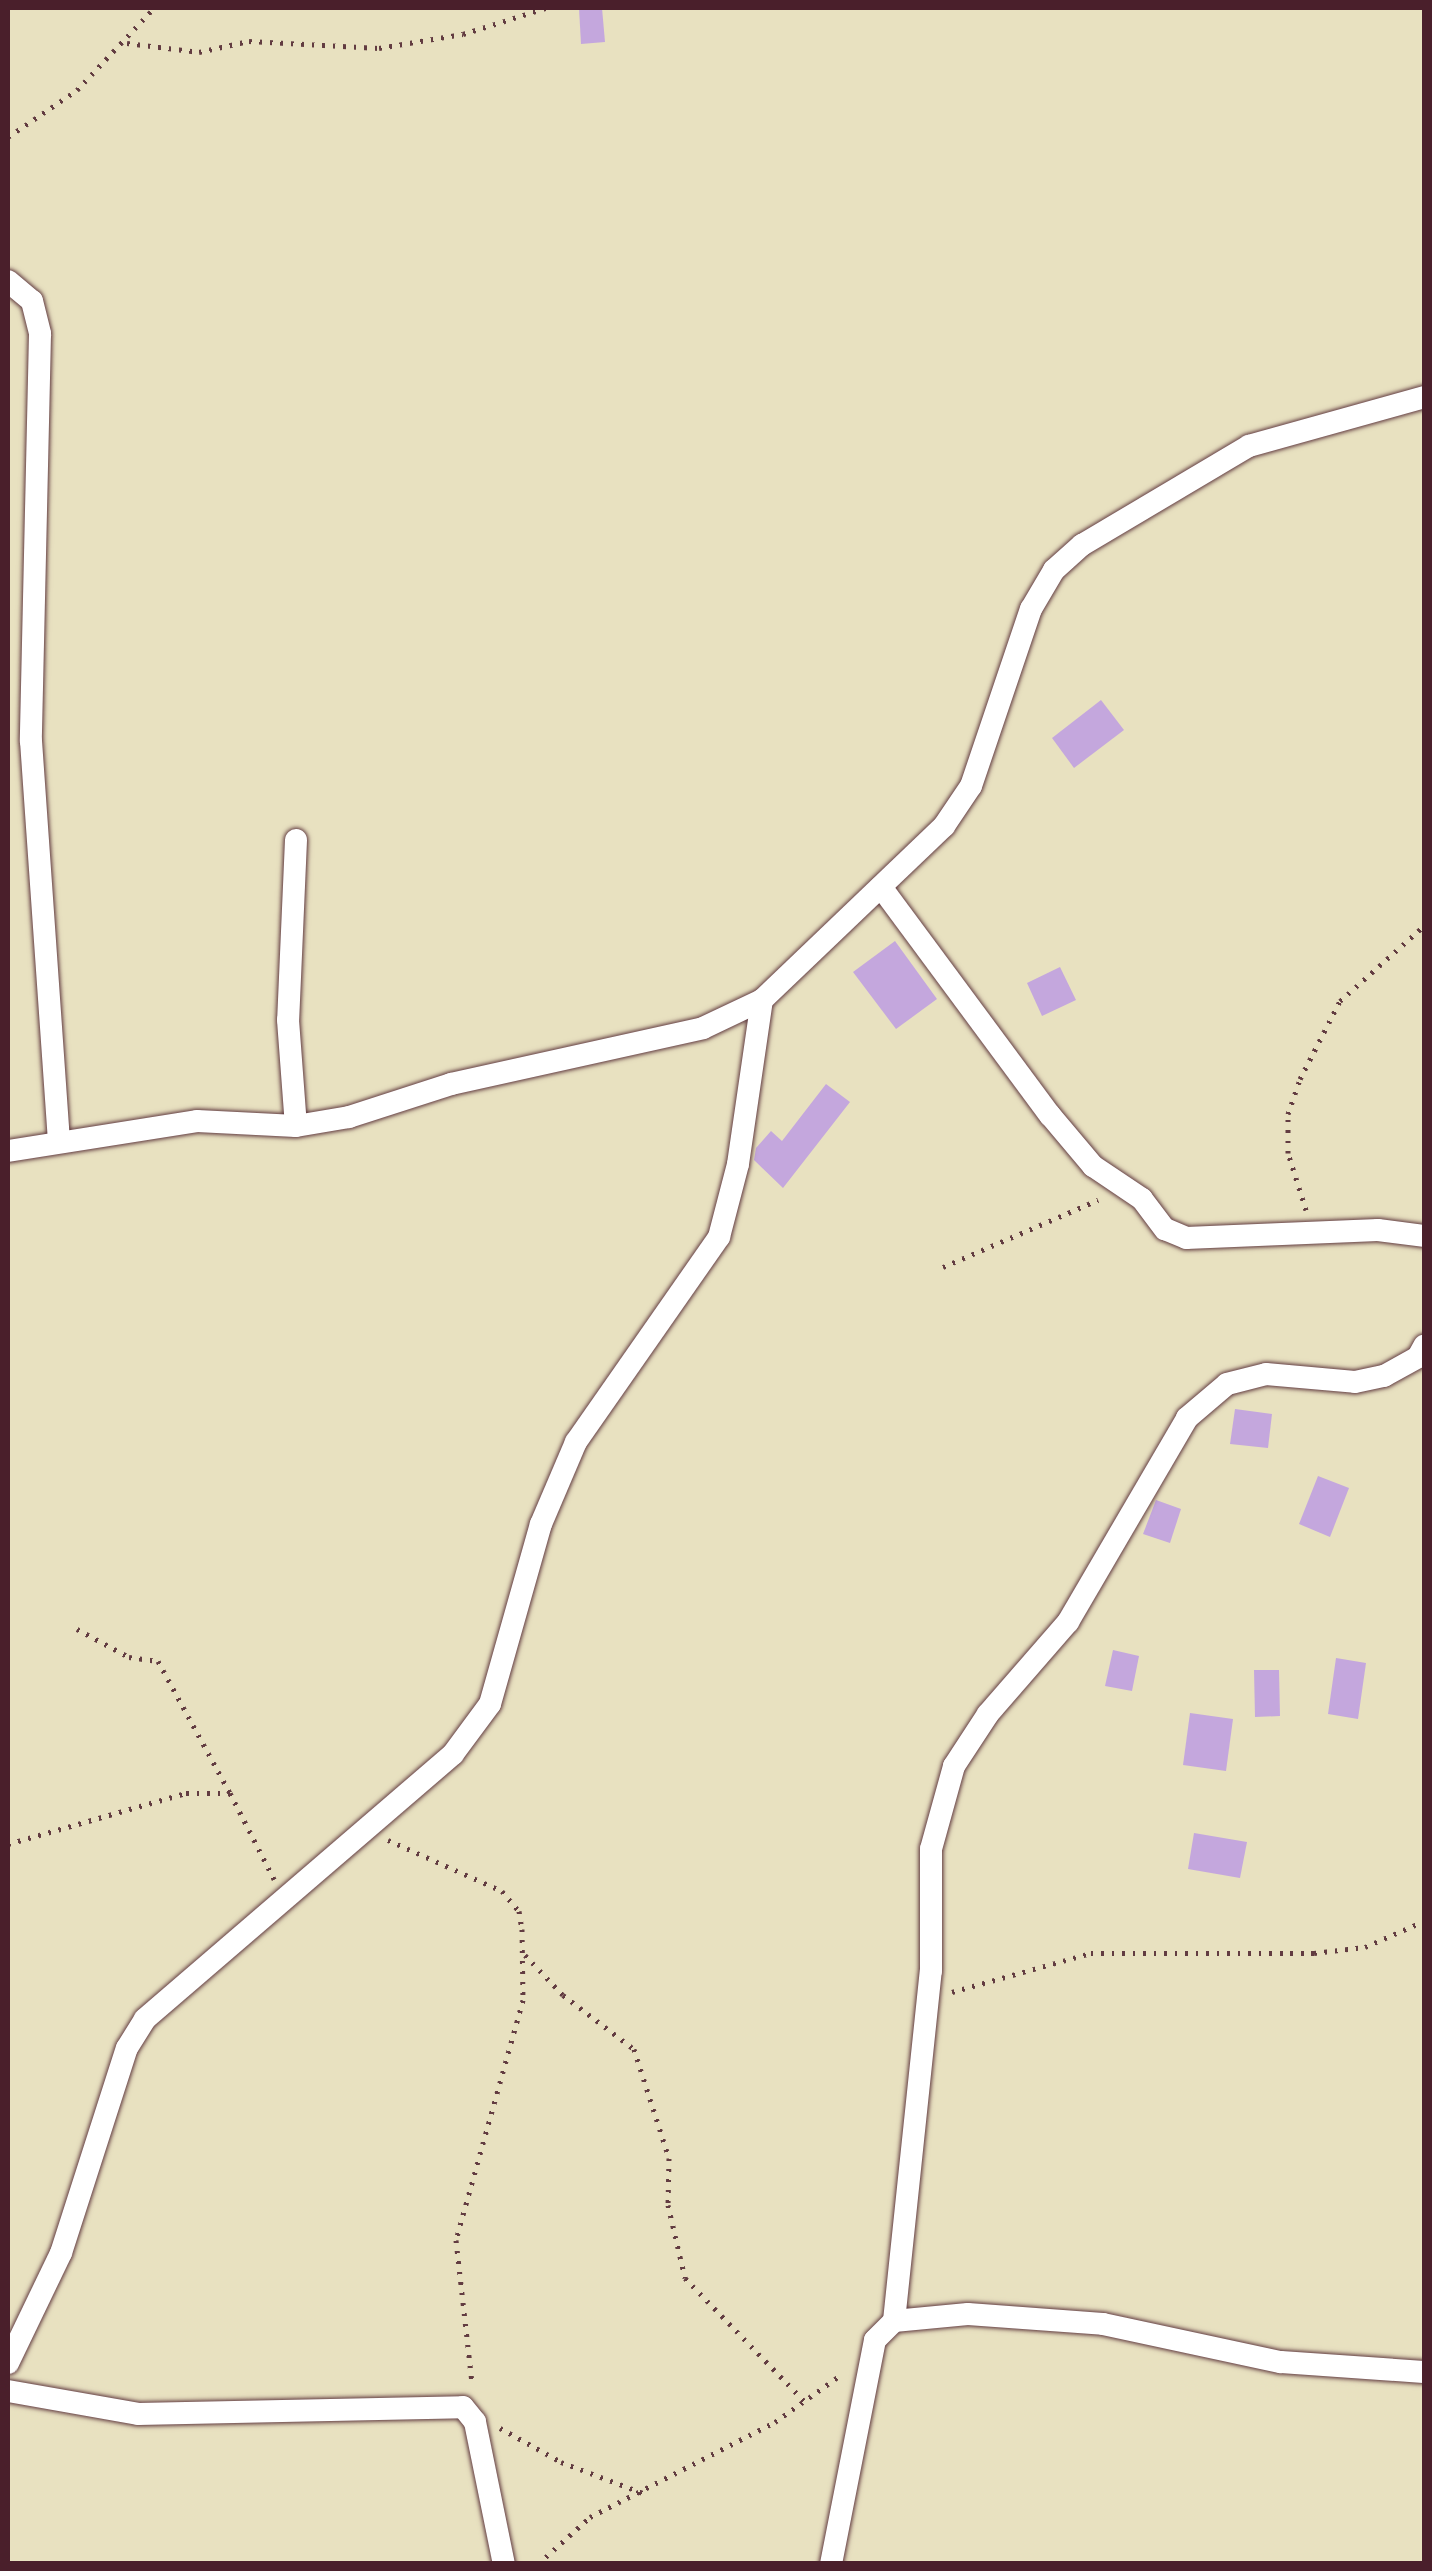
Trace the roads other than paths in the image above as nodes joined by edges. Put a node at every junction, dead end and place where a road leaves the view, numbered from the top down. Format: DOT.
graph roads {
  1 [pos="8,281"];
  2 [pos="1424,396"];
  3 [pos="296,840"];
  4 [pos="881,886"];
  5 [pos="762,1000"];
  6 [pos="296,1126"];
  7 [pos="59,1142"];
  8 [pos="8,1151"];
  9 [pos="1424,1236"];
  10 [pos="1424,1346"];
  11 [pos="894,2320"];
  12 [pos="8,2363"];
  13 [pos="1424,2372"];
  14 [pos="8,2391"];
  15 [pos="504,2564"];
  16 [pos="831,2564"];
  1 -- 7 [label="street"];
  2 -- 4 [label="street"];
  3 -- 6 [label="street"];
  4 -- 5 [label="street"];
  4 -- 9 [label="street"];
  5 -- 6 [label="street"];
  5 -- 12 [label="street"];
  6 -- 7 [label="street"];
  7 -- 8 [label="street"];
  10 -- 11 [label="street"];
  11 -- 13 [label="street"];
  11 -- 16 [label="street"];
  14 -- 15 [label="street"];
}
